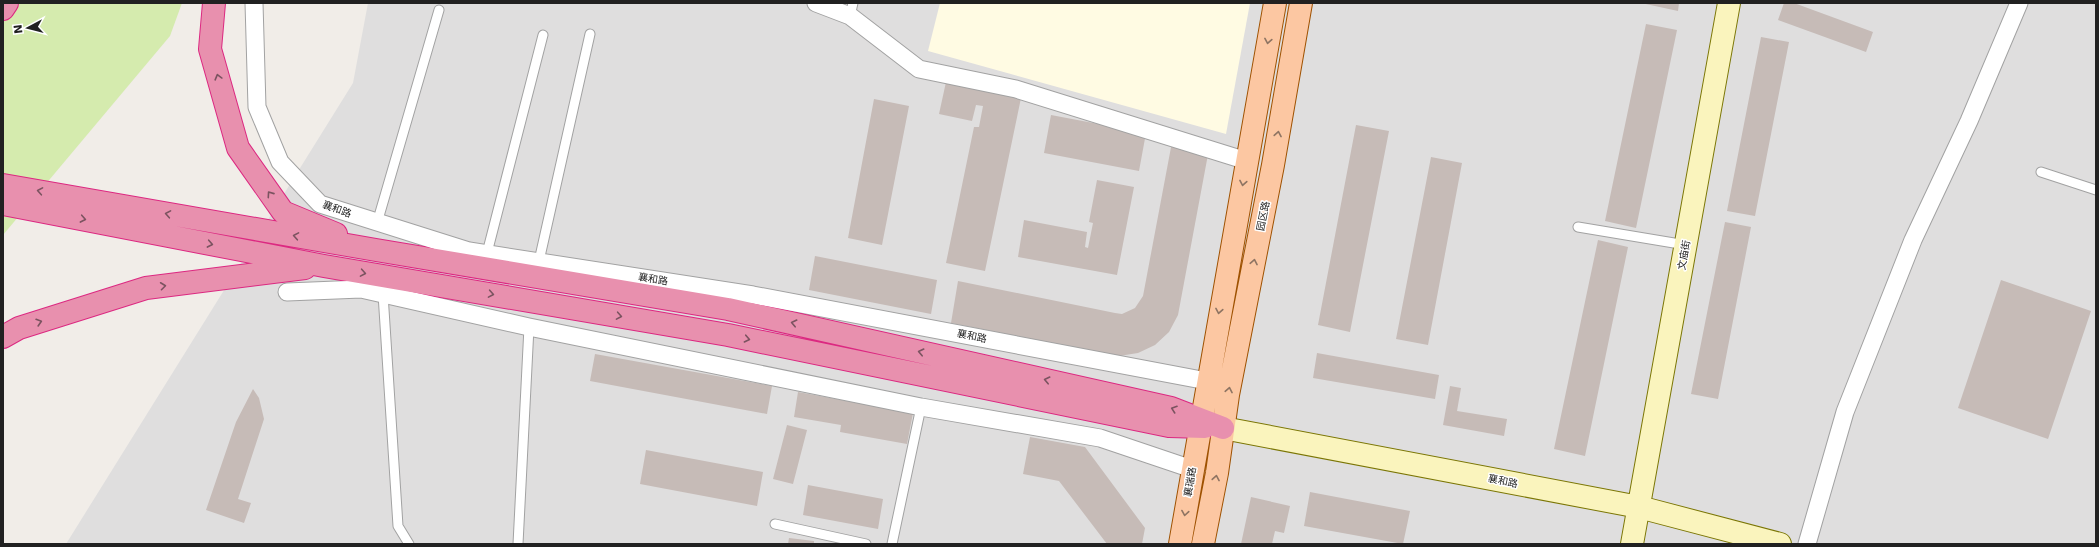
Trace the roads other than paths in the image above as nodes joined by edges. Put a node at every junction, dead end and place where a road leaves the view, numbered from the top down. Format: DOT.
graph roads {
  1 [pos="7,3"];
  2 [pos="214,3"];
  3 [pos="254,3"];
  4 [pos="816,3"];
  5 [pos="1275,3"];
  6 [pos="1301,3"];
  7 [pos="1730,3"];
  8 [pos="2019,3"];
  9 [pos="3,9"];
  10 [pos="852,9"];
  11 [pos="439,10"];
  12 [pos="590,34"];
  13 [pos="543,35"];
  14 [pos="1247,161"];
  15 [pos="2041,172"];
  16 [pos="3,185"];
  17 [pos="2096,190"];
  18 [pos="3,204"];
  19 [pos="378,223"];
  20 [pos="1578,226"];
  21 [pos="1686,245"];
  22 [pos="376,250"];
  23 [pos="487,253"];
  24 [pos="539,261"];
  25 [pos="324,266"];
  26 [pos="287,292"];
  27 [pos="383,294"];
  28 [pos="529,327"];
  29 [pos="3,337"];
  30 [pos="1207,381"];
  31 [pos="921,407"];
  32 [pos="1200,419"];
  33 [pos="1224,428"];
  34 [pos="1192,469"];
  35 [pos="1639,507"];
  36 [pos="775,524"];
  37 [pos="409,544"];
  38 [pos="518,544"];
  39 [pos="866,544"];
  40 [pos="892,544"];
  41 [pos="1180,544"];
  42 [pos="1203,544"];
  43 [pos="1632,544"];
  44 [pos="1780,544"];
  45 [pos="1807,544"];
  1 -- 9 [label="highway"];
  22 -- 2 [label="highway, one-way"];
  3 -- 19 [label="street, 襄和路"];
  4 -- 10 [label="street"];
  5 -- 14 [label="main road, one-way"];
  33 -- 6 [label="main road, 园区路, one-way"];
  7 -- 21 [label="main road, 文庙街"];
  8 -- 45 [label="street"];
  10 -- 14 [label="street"];
  11 -- 19 [label="lane"];
  12 -- 24 [label="lane"];
  13 -- 23 [label="lane"];
  14 -- 30 [label="main road, one-way"];
  15 -- 17 [label="lane"];
  22 -- 16 [label="highway, one-way"];
  18 -- 25 [label="highway, one-way"];
  19 -- 23 [label="street, 襄和路"];
  20 -- 21 [label="lane"];
  21 -- 35 [label="main road, 文庙街"];
  32 -- 22 [label="highway, one-way"];
  23 -- 24 [label="street, 襄和路"];
  24 -- 30 [label="street, 襄和路"];
  29 -- 25 [label="highway, one-way"];
  25 -- 33 [label="highway, one-way"];
  26 -- 27 [label="street"];
  27 -- 28 [label="street"];
  27 -- 37 [label="lane"];
  28 -- 31 [label="street"];
  28 -- 38 [label="lane"];
  30 -- 32 [label="main road"];
  31 -- 34 [label="street"];
  31 -- 40 [label="lane"];
  32 -- 33 [label="highway"];
  32 -- 34 [label="main road, 襄瑞路"];
  33 -- 35 [label="main road, 襄和路"];
  42 -- 33 [label="main road, one-way"];
  34 -- 41 [label="main road, 襄瑞路, one-way"];
  35 -- 43 [label="main road, 文庙街"];
  35 -- 44 [label="main road, 襄和路"];
  36 -- 39 [label="lane"];
}
